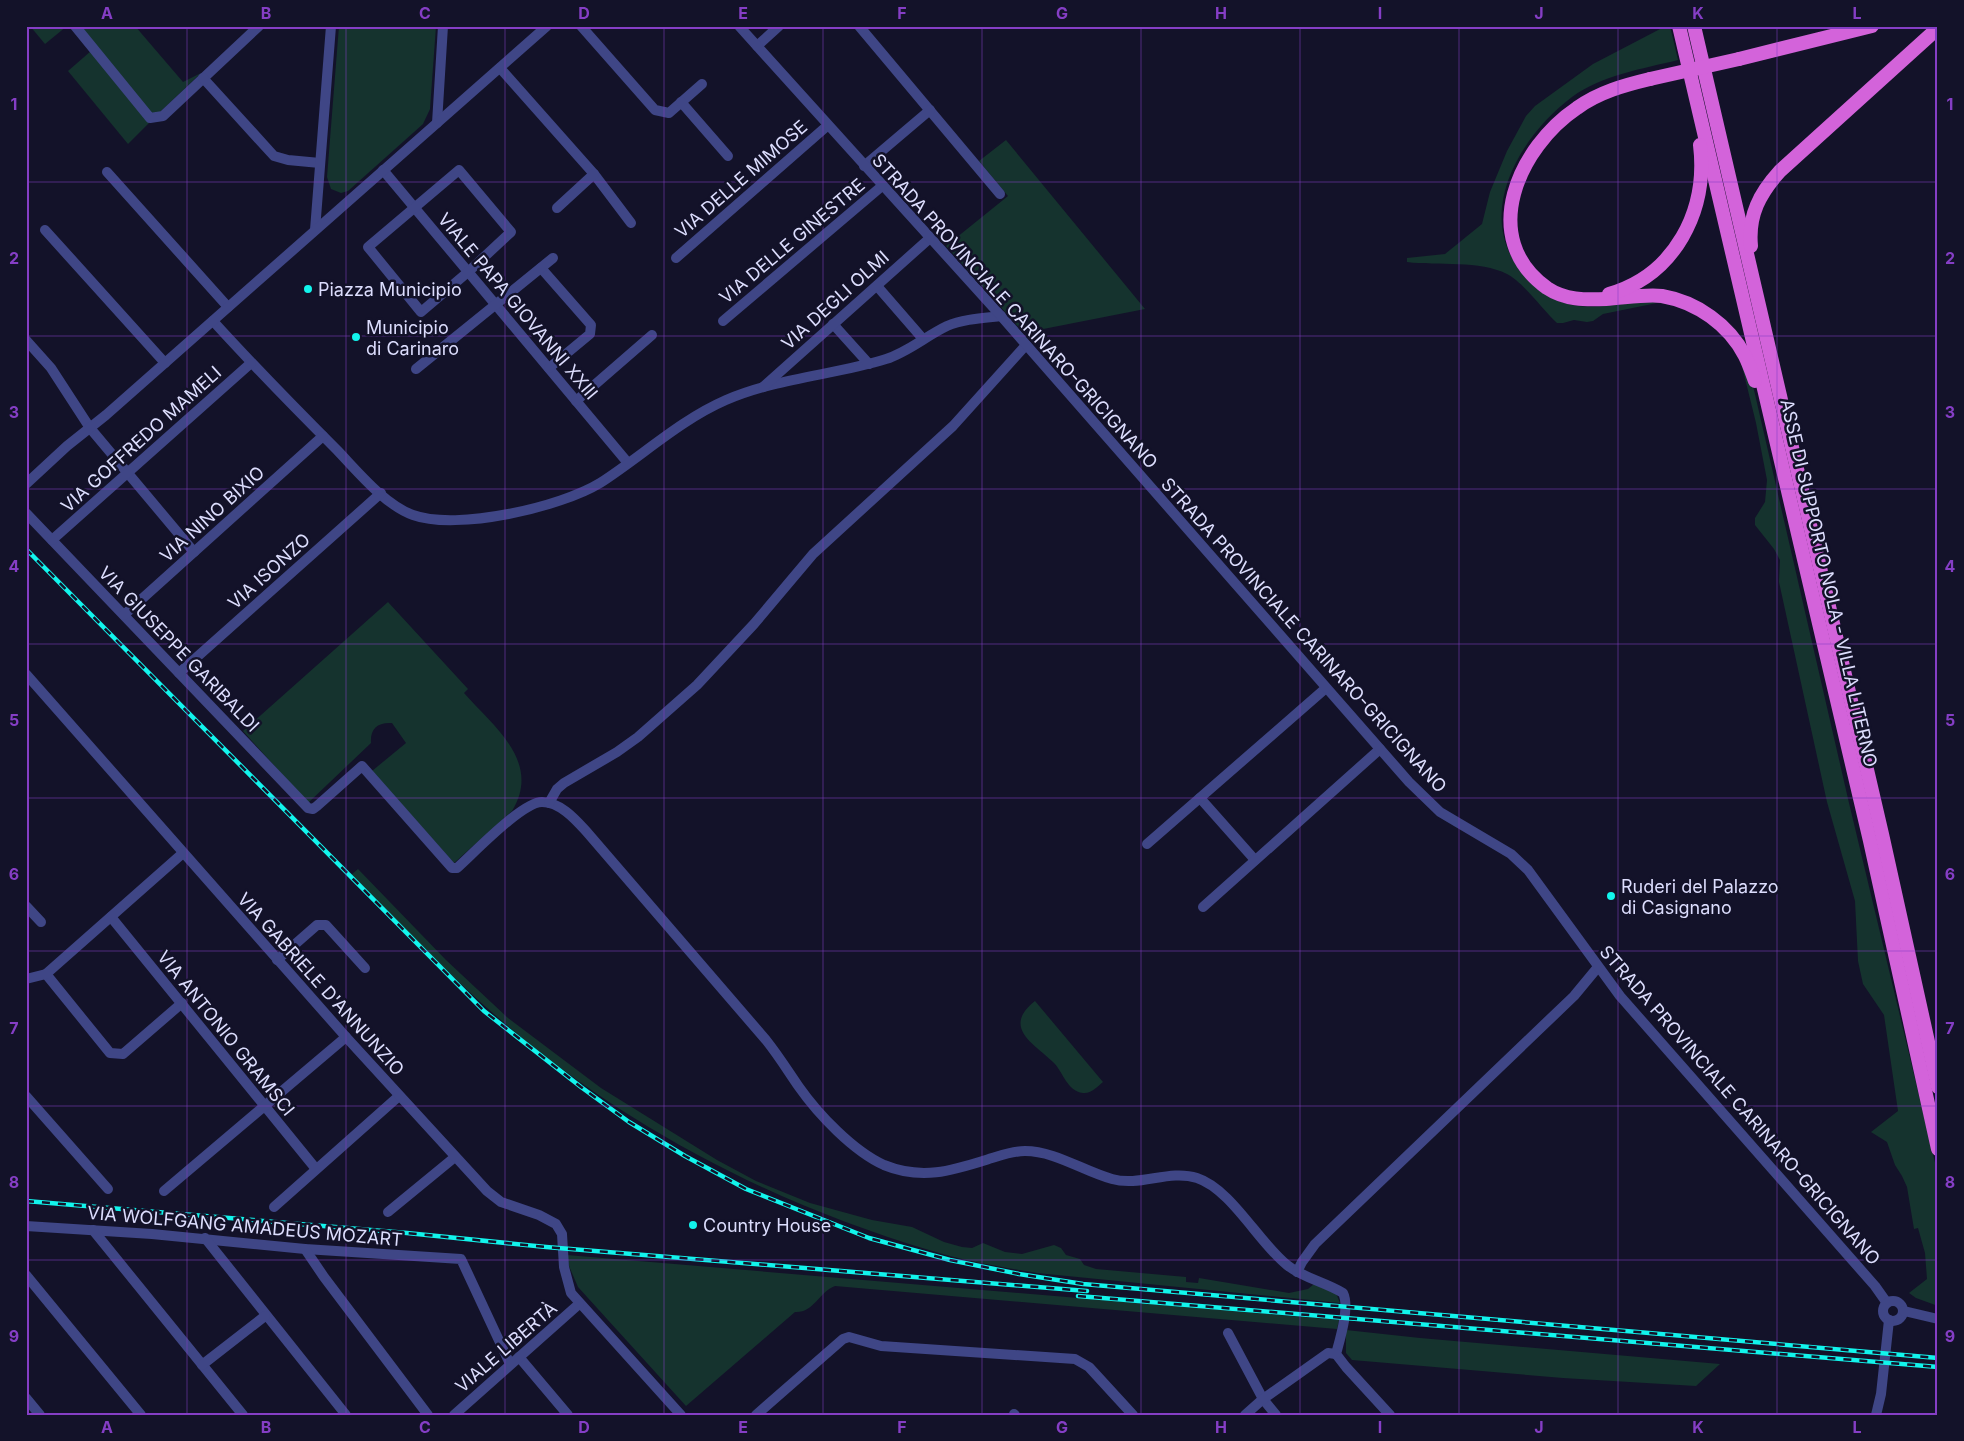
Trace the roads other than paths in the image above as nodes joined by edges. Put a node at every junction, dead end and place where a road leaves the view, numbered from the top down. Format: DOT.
graph roads {
  1 [pos="75,26"];
  2 [pos="259,26"];
  3 [pos="331,26"];
  4 [pos="443,26"];
  5 [pos="547,26"];
  6 [pos="581,26"];
  7 [pos="739,26"];
  8 [pos="780,26"];
  9 [pos="859,26"];
  10 [pos="1679,26"];
  11 [pos="1694,26"];
  12 [pos="1872,26"];
  13 [pos="1938,28"];
  14 [pos="1844,30"];
  15 [pos="757,46"];
  16 [pos="500,68"];
  17 [pos="203,78"];
  18 [pos="702,84"];
  19 [pos="1694,90"];
  20 [pos="681,102"];
  21 [pos="930,110"];
  22 [pos="437,123"];
  23 [pos="828,126"];
  24 [pos="728,156"];
  25 [pos="320,163"];
  26 [pos="864,166"];
  27 [pos="383,170"];
  28 [pos="107,172"];
  29 [pos="594,174"];
  30 [pos="882,186"];
  31 [pos="1000,194"];
  32 [pos="415,208"];
  33 [pos="557,208"];
  34 [pos="631,222"];
  35 [pos="45,230"];
  36 [pos="315,230"];
  37 [pos="930,238"];
  38 [pos="553,258"];
  39 [pos="676,258"];
  40 [pos="541,268"];
  41 [pos="468,272"];
  42 [pos="877,286"];
  43 [pos="1589,299"];
  44 [pos="495,304"];
  45 [pos="228,307"];
  46 [pos="1001,316"];
  47 [pos="212,321"];
  48 [pos="723,321"];
  49 [pos="833,324"];
  50 [pos="652,335"];
  51 [pos="924,339"];
  52 [pos="26,340"];
  53 [pos="1026,345"];
  54 [pos="1769,347"];
  55 [pos="166,363"];
  56 [pos="251,363"];
  57 [pos="869,364"];
  58 [pos="549,368"];
  59 [pos="416,369"];
  60 [pos="762,387"];
  61 [pos="576,401"];
  62 [pos="1772,421"];
  63 [pos="90,428"];
  64 [pos="323,436"];
  65 [pos="628,463"];
  66 [pos="128,473"];
  67 [pos="26,484"];
  68 [pos="381,493"];
  69 [pos="26,513"];
  70 [pos="52,540"];
  71 [pos="194,552"];
  72 [pos="124,615"];
  73 [pos="179,673"];
  74 [pos="26,674"];
  75 [pos="1326,688"];
  76 [pos="1380,749"];
  77 [pos="1200,798"];
  78 [pos="549,804"];
  79 [pos="1147,844"];
  80 [pos="183,853"];
  81 [pos="1255,860"];
  82 [pos="26,906"];
  83 [pos="1203,907"];
  84 [pos="111,916"];
  85 [pos="41,922"];
  86 [pos="277,960"];
  87 [pos="1598,967"];
  88 [pos="365,968"];
  89 [pos="46,974"];
  90 [pos="26,979"];
  91 [pos="182,1003"];
  92 [pos="346,1037"];
  93 [pos="1938,1087"];
  94 [pos="26,1096"];
  95 [pos="399,1096"];
  96 [pos="265,1106"];
  97 [pos="1938,1149"];
  98 [pos="455,1157"];
  99 [pos="316,1169"];
  100 [pos="108,1189"];
  101 [pos="164,1191"];
  102 [pos="274,1207"];
  103 [pos="388,1212"];
  104 [pos="26,1226"];
  105 [pos="93,1230"];
  106 [pos="205,1238"];
  107 [pos="306,1249"];
  108 [pos="1297,1272"];
  109 [pos="26,1275"];
  110 [pos="1887,1303"];
  111 [pos="579,1304"];
  112 [pos="1904,1311"];
  113 [pos="265,1316"];
  114 [pos="1938,1319"];
  115 [pos="1889,1320"];
  116 [pos="1228,1333"];
  117 [pos="1336,1354"];
  118 [pos="518,1357"];
  119 [pos="510,1364"];
  120 [pos="202,1365"];
  121 [pos="26,1398"];
  122 [pos="1263,1399"];
  123 [pos="40,1415"];
  124 [pos="141,1415"];
  125 [pos="243,1415"];
  126 [pos="346,1415"];
  127 [pos="428,1415"];
  128 [pos="454,1415"];
  129 [pos="568,1415"];
  130 [pos="680,1415"];
  131 [pos="756,1415"];
  132 [pos="1133,1415"];
  133 [pos="1245,1415"];
  134 [pos="1276,1415"];
  135 [pos="1390,1415"];
  136 [pos="1876,1415"];
  1 -- 17 [label="street"];
  2 -- 17 [label="street"];
  3 -- 25 [label="street"];
  4 -- 22 [label="street"];
  5 -- 16 [label="street"];
  6 -- 20 [label="street"];
  7 -- 15 [label="street, STRADA PROVINCIALE CARINARO-GRICIGNANO"];
  8 -- 15 [label="street"];
  9 -- 21 [label="street"];
  10 -- 19 [label="highway, ASSE DI SUPPORTO NOLA - VILLA LITERNO"];
  11 -- 54 [label="highway, ASSE DI SUPPORTO NOLA - VILLA LITERNO"];
  12 -- 14 [label="highway"];
  13 -- 54 [label="highway"];
  14 -- 43 [label="highway, bridge"];
  15 -- 23 [label="street, STRADA PROVINCIALE CARINARO-GRICIGNANO"];
  16 -- 22 [label="street"];
  16 -- 29 [label="street"];
  17 -- 25 [label="street"];
  18 -- 20 [label="street"];
  19 -- 43 [label="highway"];
  19 -- 62 [label="highway, ASSE DI SUPPORTO NOLA - VILLA LITERNO"];
  20 -- 24 [label="street"];
  21 -- 26 [label="street"];
  21 -- 31 [label="street"];
  22 -- 27 [label="street"];
  23 -- 26 [label="street, STRADA PROVINCIALE CARINARO-GRICIGNANO"];
  23 -- 39 [label="street, VIA DELLE MIMOSE"];
  25 -- 36 [label="street"];
  26 -- 30 [label="street, STRADA PROVINCIALE CARINARO-GRICIGNANO"];
  27 -- 32 [label="street, VIALE PAPA GIOVANNI XXIII"];
  27 -- 36 [label="street"];
  28 -- 45 [label="street"];
  29 -- 33 [label="street"];
  29 -- 34 [label="street"];
  30 -- 37 [label="street, STRADA PROVINCIALE CARINARO-GRICIGNANO"];
  30 -- 48 [label="street, VIA DELLE GINESTRE"];
  32 -- 41 [label="street, VIALE PAPA GIOVANNI XXIII"];
  32 -- 41 [label="street"];
  32 -- 41 [label="street"];
  35 -- 55 [label="street"];
  36 -- 45 [label="street"];
  37 -- 42 [label="street, VIA DEGLI OLMI"];
  37 -- 46 [label="street, STRADA PROVINCIALE CARINARO-GRICIGNANO"];
  38 -- 40 [label="street"];
  40 -- 44 [label="street"];
  40 -- 58 [label="street"];
  41 -- 44 [label="street, VIALE PAPA GIOVANNI XXIII"];
  42 -- 49 [label="street, VIA DEGLI OLMI"];
  42 -- 51 [label="street"];
  43 -- 62 [label="highway"];
  44 -- 58 [label="street, VIALE PAPA GIOVANNI XXIII"];
  44 -- 59 [label="street"];
  45 -- 47 [label="street"];
  46 -- 51 [label="street"];
  46 -- 53 [label="street, STRADA PROVINCIALE CARINARO-GRICIGNANO"];
  47 -- 55 [label="street"];
  47 -- 56 [label="street"];
  49 -- 57 [label="street"];
  49 -- 60 [label="street, VIA DEGLI OLMI"];
  50 -- 61 [label="street"];
  51 -- 57 [label="street"];
  52 -- 63 [label="street"];
  53 -- 75 [label="street, STRADA PROVINCIALE CARINARO-GRICIGNANO"];
  53 -- 78 [label="street"];
  54 -- 93 [label="highway, ASSE DI SUPPORTO NOLA - VILLA LITERNO"];
  55 -- 63 [label="street"];
  56 -- 64 [label="street"];
  56 -- 66 [label="street, VIA GOFFREDO MAMELI"];
  57 -- 60 [label="street"];
  58 -- 61 [label="street, VIALE PAPA GIOVANNI XXIII"];
  60 -- 65 [label="street"];
  61 -- 65 [label="street, VIALE PAPA GIOVANNI XXIII"];
  62 -- 97 [label="highway, ASSE DI SUPPORTO NOLA - VILLA LITERNO"];
  63 -- 66 [label="street"];
  63 -- 67 [label="street"];
  64 -- 68 [label="street"];
  64 -- 71 [label="street, VIA NINO BIXIO"];
  65 -- 68 [label="street"];
  66 -- 70 [label="street, VIA GOFFREDO MAMELI"];
  66 -- 71 [label="street"];
  68 -- 73 [label="street, VIA ISONZO"];
  69 -- 70 [label="street, VIA GIUSEPPE GARIBALDI"];
  70 -- 72 [label="street, VIA GIUSEPPE GARIBALDI"];
  71 -- 72 [label="street, VIA NINO BIXIO"];
  72 -- 73 [label="street, VIA GIUSEPPE GARIBALDI"];
  73 -- 78 [label="street, VIA GIUSEPPE GARIBALDI"];
  74 -- 80 [label="street, VIA GABRIELE D'ANNUNZIO"];
  75 -- 76 [label="street, STRADA PROVINCIALE CARINARO-GRICIGNANO"];
  75 -- 77 [label="street"];
  76 -- 81 [label="street"];
  76 -- 87 [label="street, STRADA PROVINCIALE CARINARO-GRICIGNANO"];
  77 -- 79 [label="street"];
  77 -- 81 [label="street"];
  78 -- 108 [label="street"];
  80 -- 84 [label="street"];
  80 -- 86 [label="street, VIA GABRIELE D'ANNUNZIO"];
  81 -- 83 [label="street"];
  82 -- 85 [label="street"];
  84 -- 89 [label="street"];
  84 -- 91 [label="street, VIA ANTONIO GRAMSCI"];
  86 -- 88 [label="street"];
  86 -- 92 [label="street, VIA GABRIELE D'ANNUNZIO"];
  87 -- 108 [label="street"];
  87 -- 110 [label="street, STRADA PROVINCIALE CARINARO-GRICIGNANO"];
  89 -- 90 [label="street"];
  89 -- 91 [label="street"];
  91 -- 96 [label="street, VIA ANTONIO GRAMSCI"];
  92 -- 95 [label="street, VIA GABRIELE D'ANNUNZIO"];
  92 -- 96 [label="street"];
  94 -- 100 [label="street"];
  95 -- 98 [label="street, VIA GABRIELE D'ANNUNZIO"];
  95 -- 99 [label="street"];
  96 -- 99 [label="street, VIA ANTONIO GRAMSCI"];
  96 -- 101 [label="street"];
  98 -- 103 [label="street"];
  98 -- 111 [label="street, VIA GABRIELE D'ANNUNZIO"];
  99 -- 102 [label="street"];
  104 -- 105 [label="street, VIA WOLFGANG AMADEUS MOZART"];
  105 -- 106 [label="street, VIA WOLFGANG AMADEUS MOZART"];
  105 -- 120 [label="street"];
  106 -- 107 [label="street, VIA WOLFGANG AMADEUS MOZART"];
  106 -- 113 [label="street"];
  107 -- 119 [label="street, VIA WOLFGANG AMADEUS MOZART"];
  107 -- 127 [label="street"];
  108 -- 117 [label="street"];
  109 -- 124 [label="street"];
  110 -- 112 [label="street"];
  110 -- 115 [label="street"];
  111 -- 118 [label="street, VIALE LIBERTÀ"];
  111 -- 130 [label="street, VIA GABRIELE D'ANNUNZIO"];
  112 -- 114 [label="street"];
  112 -- 115 [label="street"];
  113 -- 120 [label="street"];
  113 -- 126 [label="street"];
  115 -- 136 [label="street"];
  116 -- 122 [label="street"];
  117 -- 122 [label="street"];
  117 -- 135 [label="street"];
  118 -- 119 [label="street, VIALE LIBERTÀ"];
  118 -- 129 [label="street"];
  119 -- 128 [label="street, VIALE LIBERTÀ"];
  120 -- 125 [label="street"];
  121 -- 123 [label="street"];
  122 -- 133 [label="street"];
  122 -- 134 [label="street"];
  131 -- 132 [label="street"];
}
